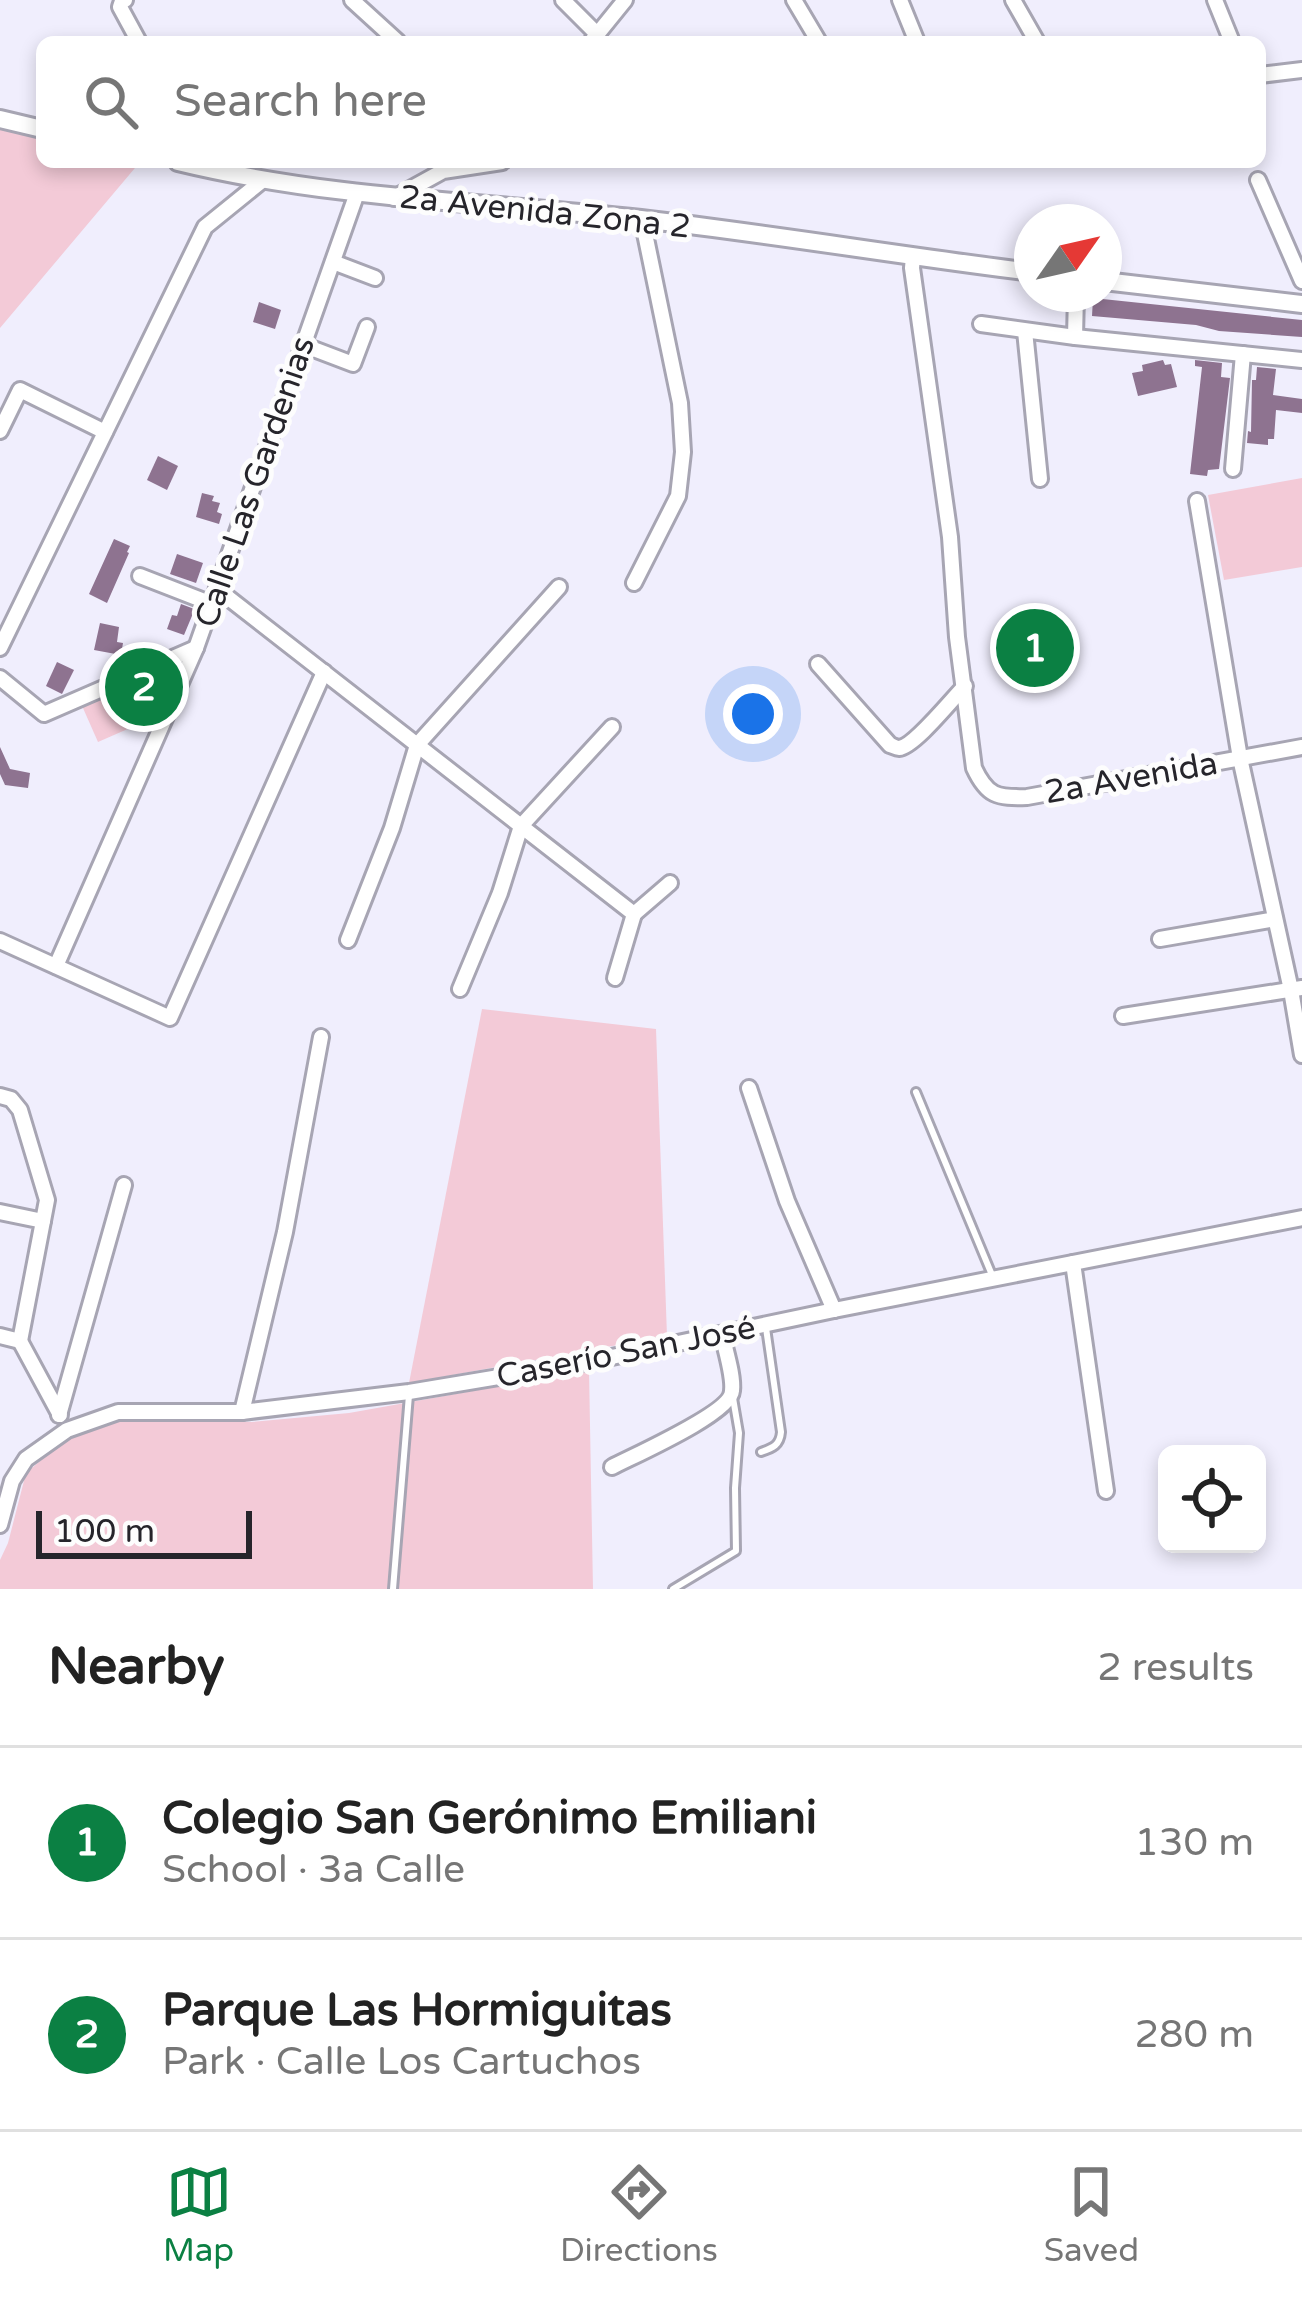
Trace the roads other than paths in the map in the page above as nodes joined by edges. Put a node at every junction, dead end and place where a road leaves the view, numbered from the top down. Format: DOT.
graph roads {
  1 [pos="125,0"];
  2 [pos="352,0"];
  3 [pos="563,0"];
  4 [pos="626,0"];
  5 [pos="794,0"];
  6 [pos="899,0"];
  7 [pos="1013,0"];
  8 [pos="1215,0"];
  9 [pos="136,36"];
  10 [pos="391,36"];
  11 [pos="592,36"];
  12 [pos="596,36"];
  13 [pos="815,36"];
  14 [pos="914,36"];
  15 [pos="1034,36"];
  16 [pos="1230,36"];
  17 [pos="1302,70"];
  18 [pos="1266,74"];
  19 [pos="0,119"];
  20 [pos="36,128"];
  21 [pos="215,168"];
  22 [pos="463,168"];
  23 [pos="263,180"];
  24 [pos="1258,180"];
  25 [pos="357,193"];
  26 [pos="394,198"];
  27 [pos="642,220"];
  28 [pos="913,257"];
  29 [pos="333,262"];
  30 [pos="1014,270"];
  31 [pos="375,278"];
  32 [pos="1302,281"];
  33 [pos="1122,283"];
  34 [pos="1302,304"];
  35 [pos="1076,312"];
  36 [pos="981,324"];
  37 [pos="367,326"];
  38 [pos="1025,331"];
  39 [pos="1075,337"];
  40 [pos="303,346"];
  41 [pos="1243,354"];
  42 [pos="1302,360"];
  43 [pos="0,431"];
  44 [pos="105,432"];
  45 [pos="1233,470"];
  46 [pos="1040,478"];
  47 [pos="1197,501"];
  48 [pos="140,576"];
  49 [pos="634,584"];
  50 [pos="559,587"];
  51 [pos="214,597"];
  52 [pos="0,648"];
  53 [pos="196,648"];
  54 [pos="818,664"];
  55 [pos="324,672"];
  56 [pos="0,678"];
  57 [pos="965,686"];
  58 [pos="612,727"];
  59 [pos="417,745"];
  60 [pos="1302,747"];
  61 [pos="1240,758"];
  62 [pos="521,826"];
  63 [pos="670,884"];
  64 [pos="634,914"];
  65 [pos="1275,919"];
  66 [pos="1160,939"];
  67 [pos="0,940"];
  68 [pos="347,940"];
  69 [pos="56,966"];
  70 [pos="615,978"];
  71 [pos="460,989"];
  72 [pos="1296,989"];
  73 [pos="1123,1016"];
  74 [pos="321,1037"];
  75 [pos="1302,1055"];
  76 [pos="749,1088"];
  77 [pos="916,1092"];
  78 [pos="0,1096"];
  79 [pos="124,1185"];
  80 [pos="0,1212"];
  81 [pos="1302,1218"];
  82 [pos="43,1221"];
  83 [pos="1073,1263"];
  84 [pos="993,1279"];
  85 [pos="834,1310"];
  86 [pos="765,1325"];
  87 [pos="722,1334"];
  88 [pos="0,1336"];
  89 [pos="20,1341"];
  90 [pos="409,1392"];
  91 [pos="732,1394"];
  92 [pos="242,1412"];
  93 [pos="59,1415"];
  94 [pos="68,1430"];
  95 [pos="761,1452"];
  96 [pos="611,1467"];
  97 [pos="1106,1491"];
  98 [pos="0,1525"];
  99 [pos="393,1589"];
  100 [pos="673,1589"];
  1 -- 9 [label="street"];
  2 -- 10 [label="street"];
  3 -- 11 [label="street"];
  4 -- 12 [label="street"];
  5 -- 13 [label="street"];
  6 -- 14 [label="street"];
  7 -- 15 [label="street"];
  8 -- 16 [label="street"];
  17 -- 18 [label="street"];
  19 -- 20 [label="street"];
  21 -- 23 [label="street, 2a Avenida Zona 2"];
  22 -- 26 [label="street"];
  23 -- 25 [label="street, 2a Avenida Zona 2"];
  23 -- 44 [label="street"];
  24 -- 32 [label="street"];
  25 -- 26 [label="street, 2a Avenida Zona 2"];
  25 -- 29 [label="street, Calle Las Gardenias"];
  26 -- 27 [label="street, 2a Avenida Zona 2"];
  27 -- 28 [label="street, 2a Avenida Zona 2"];
  27 -- 49 [label="street"];
  28 -- 30 [label="street"];
  28 -- 57 [label="street"];
  29 -- 31 [label="street"];
  29 -- 40 [label="street, Calle Las Gardenias"];
  33 -- 34 [label="street"];
  35 -- 39 [label="street"];
  36 -- 38 [label="street"];
  37 -- 40 [label="street"];
  38 -- 39 [label="street"];
  38 -- 46 [label="street"];
  39 -- 41 [label="street"];
  40 -- 51 [label="street, Calle Las Gardenias"];
  41 -- 42 [label="street"];
  41 -- 45 [label="street"];
  43 -- 44 [label="street"];
  44 -- 52 [label="street"];
  47 -- 61 [label="street"];
  48 -- 51 [label="street"];
  50 -- 59 [label="street"];
  51 -- 53 [label="street, Calle Las Gardenias"];
  51 -- 55 [label="street"];
  53 -- 56 [label="street"];
  53 -- 69 [label="street, Calle Las Gardenias"];
  54 -- 57 [label="street"];
  55 -- 59 [label="street"];
  55 -- 69 [label="street"];
  57 -- 61 [label="street, 2a Avenida"];
  58 -- 62 [label="street"];
  59 -- 62 [label="street"];
  59 -- 68 [label="street"];
  60 -- 61 [label="street, 2a Avenida"];
  61 -- 65 [label="street"];
  62 -- 64 [label="street"];
  62 -- 71 [label="street"];
  63 -- 64 [label="street"];
  64 -- 70 [label="street"];
  65 -- 66 [label="street"];
  65 -- 72 [label="street"];
  67 -- 69 [label="street"];
  72 -- 73 [label="street"];
  72 -- 75 [label="street"];
  74 -- 92 [label="street"];
  76 -- 85 [label="street"];
  77 -- 84 [label="lane"];
  78 -- 82 [label="street"];
  79 -- 93 [label="street"];
  80 -- 82 [label="street"];
  81 -- 83 [label="street, Caserío San José"];
  82 -- 89 [label="street"];
  83 -- 84 [label="street, Caserío San José"];
  83 -- 97 [label="street"];
  84 -- 85 [label="street, Caserío San José"];
  85 -- 86 [label="street, Caserío San José"];
  86 -- 87 [label="street, Caserío San José"];
  86 -- 95 [label="lane"];
  87 -- 90 [label="street, Caserío San José"];
  87 -- 91 [label="street"];
  88 -- 89 [label="street"];
  89 -- 93 [label="street"];
  90 -- 92 [label="street, Caserío San José"];
  90 -- 99 [label="lane"];
  91 -- 96 [label="street"];
  91 -- 100 [label="lane"];
  92 -- 94 [label="street, Caserío San José"];
  93 -- 94 [label="street"];
  94 -- 98 [label="street, Caserío San José"];
}
